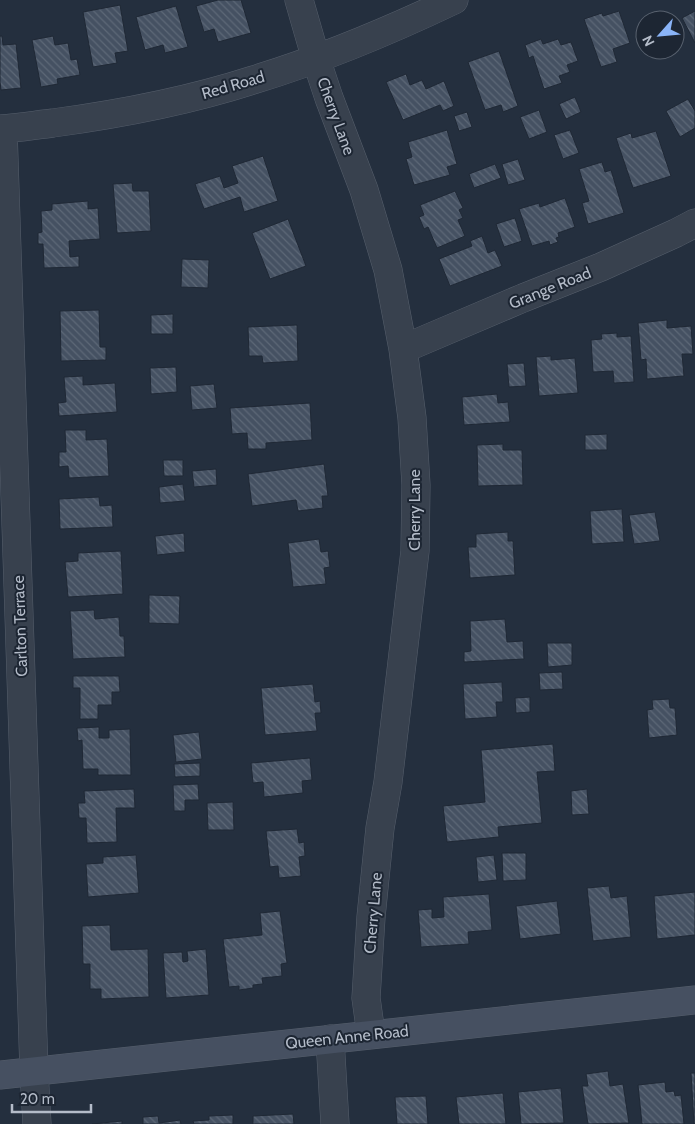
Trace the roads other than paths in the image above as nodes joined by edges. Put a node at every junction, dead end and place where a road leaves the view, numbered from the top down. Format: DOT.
graph roads {
  1 [pos="298,0"];
  2 [pos="454,0"];
  3 [pos="316,59"];
  4 [pos="2,129"];
  5 [pos="695,223"];
  6 [pos="403,349"];
  7 [pos="695,1000"];
  8 [pos="371,1034"];
  9 [pos="330,1039"];
  10 [pos="34,1071"];
  11 [pos="0,1075"];
  12 [pos="37,1124"];
  13 [pos="335,1124"];
  1 -- 3 [label="street, Cherry Lane"];
  2 -- 3 [label="street, Red Road"];
  3 -- 4 [label="street, Red Road"];
  3 -- 6 [label="street, Cherry Lane"];
  4 -- 10 [label="street, Carlton Terrace"];
  5 -- 6 [label="street, Grange Road"];
  6 -- 8 [label="street, Cherry Lane"];
  7 -- 8 [label="street, Queen Anne Road"];
  8 -- 9 [label="street, Queen Anne Road"];
  9 -- 10 [label="street, Queen Anne Road"];
  9 -- 13 [label="street"];
  10 -- 11 [label="street, Queen Anne Road"];
  10 -- 12 [label="street, Carlton Terrace"];
}
